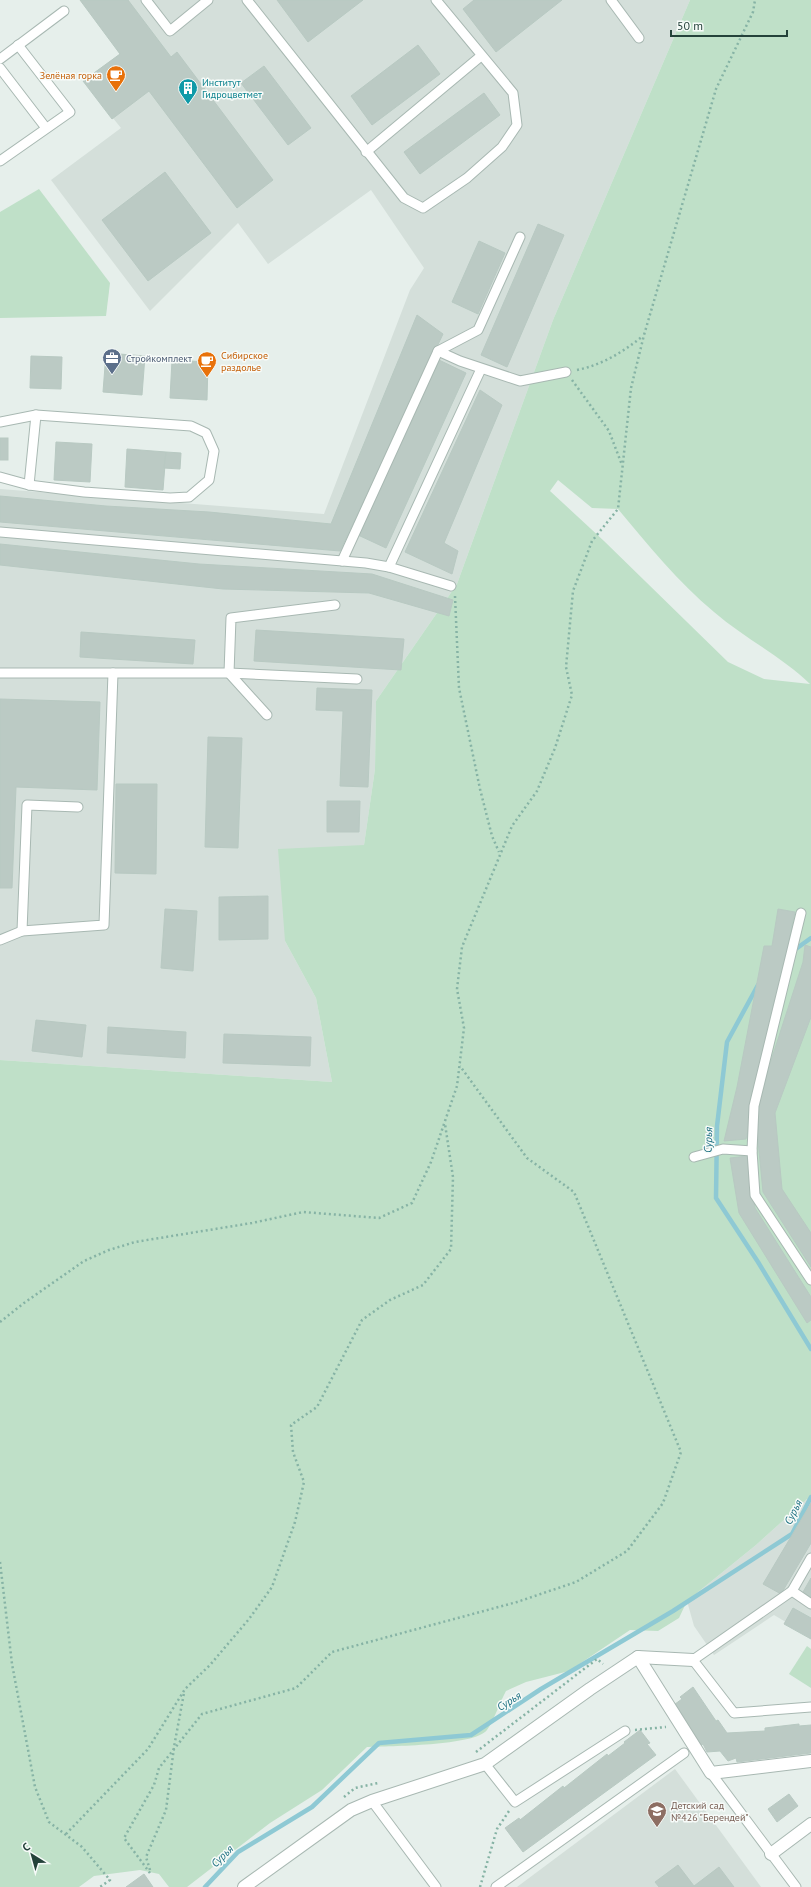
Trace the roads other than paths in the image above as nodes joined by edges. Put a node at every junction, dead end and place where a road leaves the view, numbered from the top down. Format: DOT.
graph roads {
  1 [pos="146,0"];
  2 [pos="208,0"];
  3 [pos="247,0"];
  4 [pos="436,0"];
  5 [pos="611,0"];
  6 [pos="64,11"];
  7 [pos="639,38"];
  8 [pos="18,45"];
  9 [pos="481,56"];
  10 [pos="0,59"];
  11 [pos="0,68"];
  12 [pos="46,128"];
  13 [pos="366,152"];
  14 [pos="0,161"];
  15 [pos="520,237"];
  16 [pos="438,351"];
  17 [pos="481,369"];
  18 [pos="566,372"];
  19 [pos="36,415"];
  20 [pos="0,422"];
  21 [pos="0,477"];
  22 [pos="29,485"];
  23 [pos="0,532"];
  24 [pos="342,561"];
  25 [pos="389,567"];
  26 [pos="451,586"];
  27 [pos="335,605"];
  28 [pos="0,673"];
  29 [pos="113,673"];
  30 [pos="229,673"];
  31 [pos="357,679"];
  32 [pos="266,715"];
  33 [pos="78,807"];
  34 [pos="801,914"];
  35 [pos="22,931"];
  36 [pos="0,940"];
  37 [pos="752,1152"];
  38 [pos="694,1156"];
  39 [pos="811,1280"];
  40 [pos="811,1558"];
  41 [pos="792,1591"];
  42 [pos="811,1604"];
  43 [pos="638,1657"];
  44 [pos="693,1660"];
  45 [pos="811,1707"];
  46 [pos="625,1731"];
  47 [pos="684,1753"];
  48 [pos="811,1761"];
  49 [pos="485,1764"];
  50 [pos="711,1773"];
  51 [pos="372,1801"];
  52 [pos="811,1824"];
  53 [pos="771,1854"];
  54 [pos="244,1887"];
  55 [pos="436,1887"];
  56 [pos="496,1887"];
  57 [pos="796,1887"];
  1 -- 2 [label="lane"];
  3 -- 13 [label="lane"];
  4 -- 9 [label="lane"];
  5 -- 7 [label="lane"];
  6 -- 8 [label="lane"];
  8 -- 10 [label="lane"];
  8 -- 12 [label="lane"];
  9 -- 13 [label="lane"];
  9 -- 13 [label="lane"];
  11 -- 12 [label="lane"];
  12 -- 14 [label="lane"];
  15 -- 16 [label="lane"];
  16 -- 17 [label="lane"];
  16 -- 24 [label="lane"];
  17 -- 18 [label="lane"];
  17 -- 25 [label="lane"];
  19 -- 20 [label="lane"];
  19 -- 22 [label="lane"];
  19 -- 22 [label="lane"];
  21 -- 22 [label="lane"];
  23 -- 24 [label="lane"];
  24 -- 25 [label="lane"];
  25 -- 26 [label="lane"];
  27 -- 30 [label="lane"];
  28 -- 29 [label="lane"];
  29 -- 30 [label="lane"];
  29 -- 35 [label="lane"];
  30 -- 31 [label="lane"];
  30 -- 32 [label="lane"];
  33 -- 35 [label="lane"];
  34 -- 37 [label="lane"];
  35 -- 36 [label="lane"];
  37 -- 38 [label="lane"];
  37 -- 39 [label="lane"];
  40 -- 41 [label="lane"];
  41 -- 42 [label="lane"];
  41 -- 44 [label="lane"];
  43 -- 44 [label="street"];
  43 -- 49 [label="street"];
  43 -- 50 [label="street"];
  44 -- 45 [label="lane"];
  46 -- 49 [label="lane"];
  47 -- 56 [label="lane"];
  48 -- 50 [label="street"];
  49 -- 51 [label="street"];
  50 -- 53 [label="lane"];
  51 -- 54 [label="street"];
  51 -- 55 [label="lane"];
  52 -- 53 [label="street"];
  53 -- 57 [label="lane"];
}
